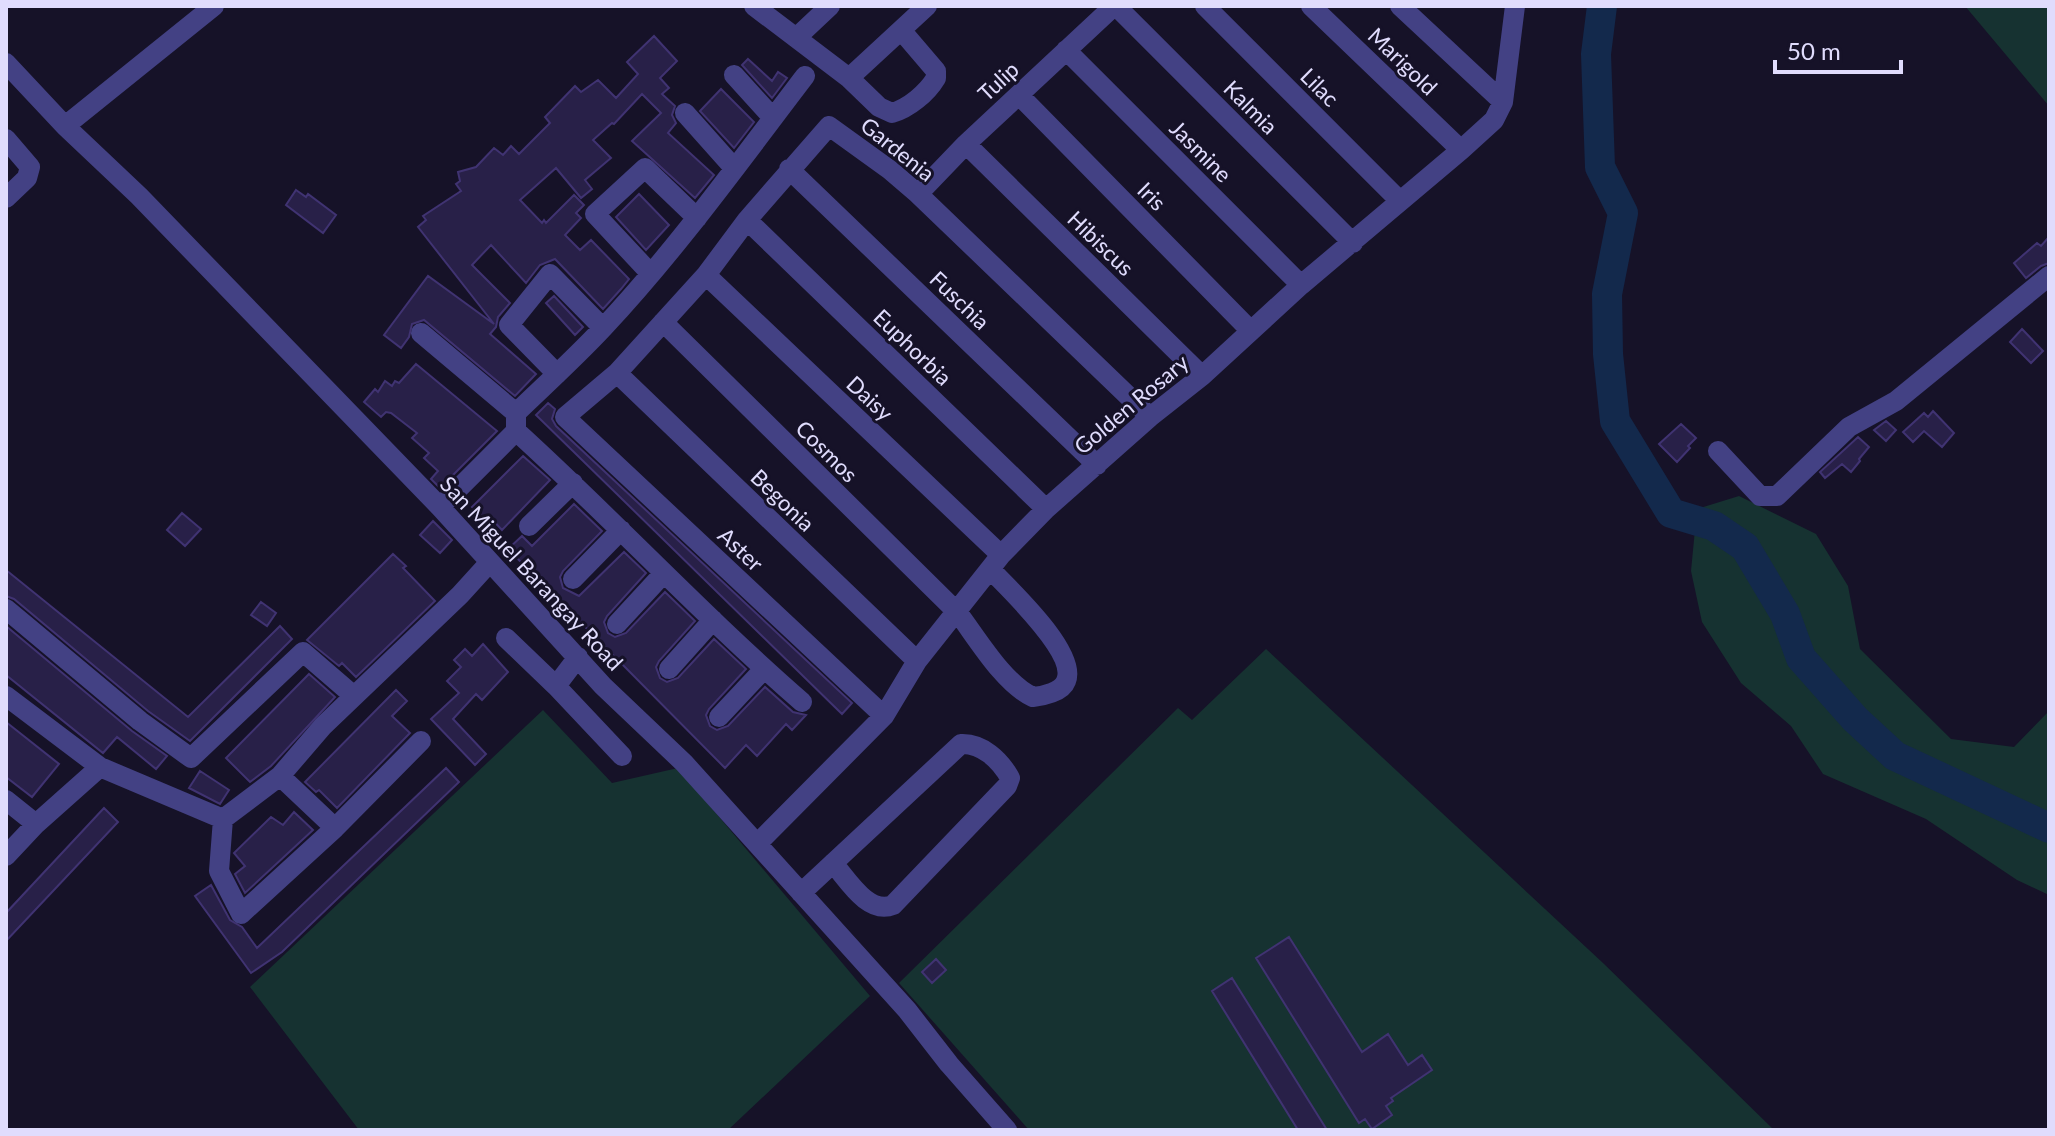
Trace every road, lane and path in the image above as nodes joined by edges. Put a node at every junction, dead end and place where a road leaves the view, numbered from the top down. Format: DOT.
graph roads {
  1 [pos="214,6"];
  2 [pos="754,6"];
  3 [pos="830,6"];
  4 [pos="927,6"];
  5 [pos="1115,6"];
  6 [pos="1205,6"];
  7 [pos="1311,6"];
  8 [pos="1400,6"];
  9 [pos="1498,6"];
  10 [pos="1514,13"];
  11 [pos="901,30"];
  12 [pos="796,38"];
  13 [pos="1066,50"];
  14 [pos="6,63"];
  15 [pos="734,75"];
  16 [pos="805,76"];
  17 [pos="849,78"];
  18 [pos="1019,95"];
  19 [pos="1503,102"];
  20 [pos="685,113"];
  21 [pos="773,118"];
  22 [pos="65,126"];
  23 [pos="6,139"];
  24 [pos="966,144"];
  25 [pos="1461,150"];
  26 [pos="734,168"];
  27 [pos="789,169"];
  28 [pos="918,194"];
  29 [pos="6,198"];
  30 [pos="1400,201"];
  31 [pos="697,218"];
  32 [pos="747,220"];
  33 [pos="1353,243"];
  34 [pos="650,273"];
  35 [pos="706,275"];
  36 [pos="2049,276"];
  37 [pos="1301,285"];
  38 [pos="663,322"];
  39 [pos="603,328"];
  40 [pos="1250,330"];
  41 [pos="421,333"];
  42 [pos="617,373"];
  43 [pos="557,374"];
  44 [pos="1202,376"];
  45 [pos="565,417"];
  46 [pos="1150,417"];
  47 [pos="516,422"];
  48 [pos="1718,451"];
  49 [pos="1097,465"];
  50 [pos="573,483"];
  51 [pos="440,507"];
  52 [pos="1046,509"];
  53 [pos="529,526"];
  54 [pos="621,530"];
  55 [pos="490,562"];
  56 [pos="996,563"];
  57 [pos="664,573"];
  58 [pos="573,579"];
  59 [pos="6,609"];
  60 [pos="958,613"];
  61 [pos="713,620"];
  62 [pos="617,624"];
  63 [pos="506,638"];
  64 [pos="578,657"];
  65 [pos="917,661"];
  66 [pos="669,669"];
  67 [pos="764,669"];
  68 [pos="556,686"];
  69 [pos="6,696"];
  70 [pos="354,696"];
  71 [pos="802,702"];
  72 [pos="884,716"];
  73 [pos="719,717"];
  74 [pos="421,741"];
  75 [pos="622,756"];
  76 [pos="100,767"];
  77 [pos="280,776"];
  78 [pos="6,800"];
  79 [pos="223,819"];
  80 [pos="36,824"];
  81 [pos="335,828"];
  82 [pos="757,844"];
  83 [pos="6,856"];
  84 [pos="833,863"];
  85 [pos="801,893"];
  86 [pos="1007,1130"];
  1 -- 22 [label="street"];
  2 -- 12 [label="street"];
  3 -- 12 [label="street"];
  4 -- 11 [label="street"];
  5 -- 13 [label="street, Tulip"];
  5 -- 33 [label="street, Kalmia"];
  6 -- 30 [label="street, Lilac"];
  7 -- 25 [label="street, Marigold"];
  8 -- 19 [label="street"];
  9 -- 10 [label="street"];
  10 -- 19 [label="street, Golden Rosary"];
  11 -- 17 [label="street"];
  11 -- 17 [label="street"];
  12 -- 17 [label="street"];
  13 -- 18 [label="street, Tulip"];
  13 -- 37 [label="street, Jasmine"];
  14 -- 22 [label="street, San Miguel Barangay Road"];
  15 -- 21 [label="street"];
  16 -- 21 [label="street"];
  18 -- 24 [label="street, Tulip"];
  18 -- 40 [label="street, Iris"];
  19 -- 25 [label="street, Golden Rosary"];
  20 -- 26 [label="street"];
  21 -- 26 [label="street"];
  22 -- 51 [label="street, San Miguel Barangay Road"];
  23 -- 29 [label="street"];
  24 -- 28 [label="street, Tulip"];
  24 -- 44 [label="street, Hibiscus"];
  25 -- 30 [label="street, Golden Rosary"];
  26 -- 31 [label="street"];
  27 -- 28 [label="street, Gardenia"];
  27 -- 32 [label="street, Gardenia"];
  27 -- 49 [label="street, Fuschia"];
  28 -- 46 [label="street, Gardenia"];
  30 -- 33 [label="street, Golden Rosary"];
  31 -- 34 [label="street"];
  31 -- 34 [label="street"];
  32 -- 35 [label="street, Gardenia"];
  32 -- 52 [label="street, Euphorbia"];
  33 -- 37 [label="street, Golden Rosary"];
  34 -- 39 [label="street"];
  35 -- 38 [label="street, Gardenia"];
  35 -- 56 [label="street, Daisy"];
  36 -- 48 [label="street"];
  37 -- 40 [label="street, Golden Rosary"];
  38 -- 42 [label="street, Gardenia"];
  38 -- 60 [label="street, Cosmos"];
  39 -- 43 [label="street"];
  39 -- 43 [label="street"];
  40 -- 44 [label="street, Golden Rosary"];
  41 -- 47 [label="street"];
  42 -- 45 [label="street, Gardenia"];
  42 -- 65 [label="street, Begonia"];
  43 -- 47 [label="street"];
  44 -- 46 [label="street, Golden Rosary"];
  45 -- 72 [label="street, Aster"];
  46 -- 49 [label="street, Golden Rosary"];
  47 -- 50 [label="street"];
  47 -- 51 [label="street"];
  49 -- 52 [label="street, Golden Rosary"];
  50 -- 53 [label="street"];
  50 -- 54 [label="street"];
  51 -- 55 [label="street, San Miguel Barangay Road"];
  52 -- 56 [label="street, Golden Rosary"];
  54 -- 57 [label="street"];
  54 -- 58 [label="street"];
  55 -- 64 [label="street, San Miguel Barangay Road"];
  55 -- 70 [label="street"];
  56 -- 60 [label="street, Golden Rosary"];
  56 -- 60 [label="street, Daisy"];
  57 -- 61 [label="street"];
  57 -- 62 [label="street"];
  59 -- 70 [label="street"];
  60 -- 65 [label="street, Golden Rosary"];
  61 -- 66 [label="street"];
  61 -- 67 [label="street"];
  63 -- 68 [label="street"];
  64 -- 68 [label="street"];
  64 -- 82 [label="street, San Miguel Barangay Road"];
  65 -- 72 [label="street, Golden Rosary"];
  67 -- 71 [label="street"];
  67 -- 73 [label="street"];
  68 -- 75 [label="street"];
  69 -- 76 [label="street"];
  70 -- 77 [label="street"];
  72 -- 82 [label="street, Golden Rosary"];
  74 -- 81 [label="street"];
  76 -- 79 [label="street"];
  76 -- 80 [label="street"];
  77 -- 79 [label="street"];
  77 -- 81 [label="street"];
  78 -- 80 [label="street"];
  79 -- 81 [label="street"];
  80 -- 83 [label="street"];
  82 -- 85 [label="street, San Miguel Barangay Road"];
  84 -- 84 [label="street"];
  84 -- 85 [label="street"];
  85 -- 86 [label="street, San Miguel Barangay Road"];
}
